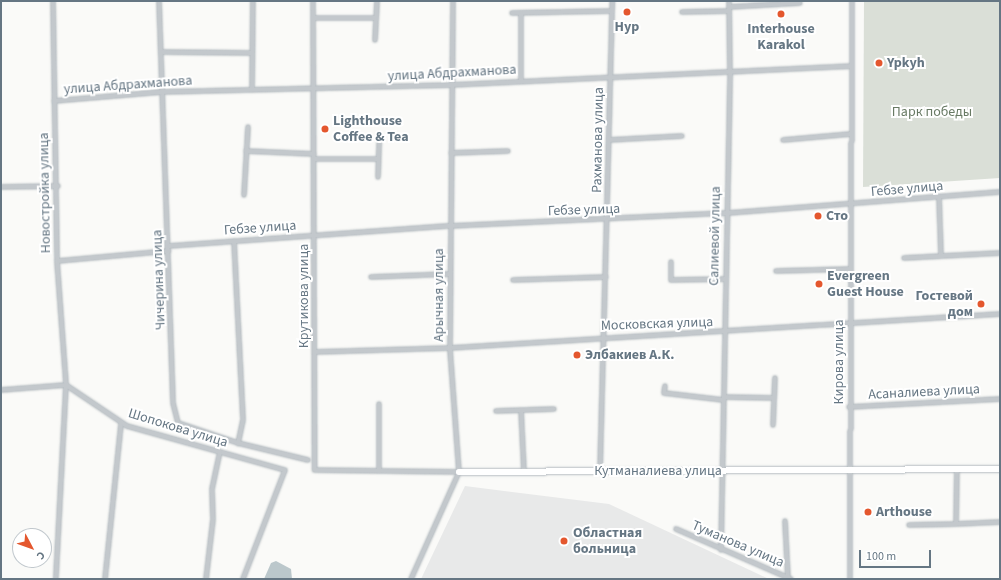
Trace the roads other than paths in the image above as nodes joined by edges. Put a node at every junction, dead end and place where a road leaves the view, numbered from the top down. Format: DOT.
graph roads {
  1 [pos="53,1"];
  2 [pos="159,1"];
  3 [pos="253,1"];
  4 [pos="313,1"];
  5 [pos="377,1"];
  6 [pos="453,1"];
  7 [pos="612,1"];
  8 [pos="729,1"];
  9 [pos="852,1"];
  10 [pos="800,3"];
  11 [pos="729,9"];
  12 [pos="612,11"];
  13 [pos="682,12"];
  14 [pos="512,13"];
  15 [pos="521,13"];
  16 [pos="313,18"];
  17 [pos="376,18"];
  18 [pos="375,40"];
  19 [pos="162,52"];
  20 [pos="251,53"];
  21 [pos="852,66"];
  22 [pos="730,72"];
  23 [pos="610,77"];
  24 [pos="521,80"];
  25 [pos="453,85"];
  26 [pos="314,89"];
  27 [pos="252,90"];
  28 [pos="162,92"];
  29 [pos="54,101"];
  30 [pos="248,127"];
  31 [pos="851,134"];
  32 [pos="682,136"];
  33 [pos="609,140"];
  34 [pos="783,140"];
  35 [pos="380,143"];
  36 [pos="246,151"];
  37 [pos="508,151"];
  38 [pos="451,153"];
  39 [pos="314,156"];
  40 [pos="378,160"];
  41 [pos="378,177"];
  42 [pos="58,186"];
  43 [pos="1,187"];
  44 [pos="1000,192"];
  45 [pos="244,194"];
  46 [pos="938,197"];
  47 [pos="851,204"];
  48 [pos="726,213"];
  49 [pos="607,220"];
  50 [pos="450,226"];
  51 [pos="314,234"];
  52 [pos="234,241"];
  53 [pos="169,246"];
  54 [pos="169,251"];
  55 [pos="1000,253"];
  56 [pos="941,255"];
  57 [pos="904,258"];
  58 [pos="57,261"];
  59 [pos="671,262"];
  60 [pos="850,269"];
  61 [pos="776,271"];
  62 [pos="450,274"];
  63 [pos="371,277"];
  64 [pos="606,277"];
  65 [pos="726,279"];
  66 [pos="513,280"];
  67 [pos="1000,314"];
  68 [pos="850,323"];
  69 [pos="725,332"];
  70 [pos="604,337"];
  71 [pos="450,348"];
  72 [pos="315,352"];
  73 [pos="775,378"];
  74 [pos="66,385"];
  75 [pos="665,386"];
  76 [pos="1,390"];
  77 [pos="774,398"];
  78 [pos="724,399"];
  79 [pos="1000,399"];
  80 [pos="379,404"];
  81 [pos="849,407"];
  82 [pos="554,409"];
  83 [pos="521,410"];
  84 [pos="496,411"];
  85 [pos="121,423"];
  86 [pos="773,425"];
  87 [pos="238,443"];
  88 [pos="220,452"];
  89 [pos="308,460"];
  90 [pos="849,468"];
  91 [pos="957,469"];
  92 [pos="1000,469"];
  93 [pos="316,470"];
  94 [pos="723,470"];
  95 [pos="380,471"];
  96 [pos="600,471"];
  97 [pos="459,472"];
  98 [pos="524,472"];
  99 [pos="785,521"];
  100 [pos="1000,522"];
  101 [pos="956,524"];
  102 [pos="909,525"];
  103 [pos="676,529"];
  104 [pos="721,550"];
  105 [pos="790,578"];
  106 [pos="56,579"];
  107 [pos="105,579"];
  108 [pos="206,579"];
  109 [pos="243,579"];
  110 [pos="411,579"];
  111 [pos="850,579"];
  1 -- 29 [label="street, Новостройка улица"];
  2 -- 19 [label="street, Чичерина улица"];
  3 -- 20 [label="street"];
  4 -- 16 [label="street, Крутикова улица"];
  5 -- 17 [label="street"];
  6 -- 25 [label="street, Арычная улица"];
  7 -- 12 [label="street, Рахманова улица"];
  8 -- 11 [label="street, Салиевой улица"];
  9 -- 21 [label="street, Кирова улица"];
  10 -- 11 [label="street"];
  11 -- 13 [label="street"];
  11 -- 22 [label="street, Салиевой улица"];
  12 -- 15 [label="street"];
  12 -- 23 [label="street, Рахманова улица"];
  14 -- 15 [label="street"];
  15 -- 24 [label="street"];
  16 -- 17 [label="street"];
  16 -- 26 [label="street, Крутикова улица"];
  17 -- 18 [label="street"];
  19 -- 20 [label="street"];
  19 -- 28 [label="street, Чичерина улица"];
  20 -- 27 [label="street"];
  21 -- 22 [label="street, улица Абдрахманова"];
  21 -- 31 [label="street, Кирова улица"];
  22 -- 23 [label="street, улица Абдрахманова"];
  22 -- 48 [label="street, Салиевой улица"];
  23 -- 24 [label="street, улица Абдрахманова"];
  23 -- 33 [label="street, Рахманова улица"];
  24 -- 25 [label="street, улица Абдрахманова"];
  25 -- 26 [label="street, улица Абдрахманова"];
  25 -- 38 [label="street, Арычная улица"];
  26 -- 27 [label="street, улица Абдрахманова"];
  26 -- 39 [label="street, Крутикова улица"];
  27 -- 28 [label="street, улица Абдрахманова"];
  28 -- 29 [label="street, улица Абдрахманова"];
  28 -- 53 [label="street, Чичерина улица"];
  29 -- 42 [label="street, Новостройка улица"];
  30 -- 36 [label="street"];
  31 -- 34 [label="street"];
  31 -- 47 [label="street, Кирова улица"];
  32 -- 33 [label="street"];
  33 -- 49 [label="street, Рахманова улица"];
  35 -- 40 [label="street"];
  36 -- 39 [label="street"];
  36 -- 45 [label="street"];
  37 -- 38 [label="street"];
  38 -- 50 [label="street, Арычная улица"];
  39 -- 40 [label="street"];
  39 -- 51 [label="street, Крутикова улица"];
  40 -- 41 [label="street"];
  42 -- 43 [label="street"];
  42 -- 58 [label="street, Новостройка улица"];
  44 -- 46 [label="street, Гебзе улица"];
  46 -- 47 [label="street, Гебзе улица"];
  46 -- 56 [label="street"];
  47 -- 48 [label="street, Гебзе улица"];
  47 -- 60 [label="street, Кирова улица"];
  48 -- 49 [label="street, Гебзе улица"];
  48 -- 65 [label="street, Салиевой улица"];
  49 -- 50 [label="street, Гебзе улица"];
  49 -- 64 [label="street, Рахманова улица"];
  50 -- 51 [label="street, Гебзе улица"];
  50 -- 62 [label="street, Арычная улица"];
  51 -- 52 [label="street, Гебзе улица"];
  51 -- 72 [label="street, Крутикова улица"];
  52 -- 53 [label="street, Гебзе улица"];
  52 -- 87 [label="street"];
  53 -- 54 [label="street, Чичерина улица"];
  54 -- 58 [label="street"];
  54 -- 87 [label="street, Чичерина улица"];
  55 -- 56 [label="street"];
  56 -- 57 [label="street"];
  58 -- 74 [label="street, Новостройка улица"];
  59 -- 65 [label="street"];
  60 -- 61 [label="street"];
  60 -- 68 [label="street, Кирова улица"];
  62 -- 63 [label="street"];
  62 -- 71 [label="street, Арычная улица"];
  64 -- 66 [label="street"];
  64 -- 70 [label="street, Рахманова улица"];
  65 -- 69 [label="street, Салиевой улица"];
  67 -- 68 [label="street, Московская улица"];
  68 -- 69 [label="street, Московская улица"];
  68 -- 81 [label="street, Кирова улица"];
  69 -- 70 [label="street, Московская улица"];
  69 -- 78 [label="street, Салиевой улица"];
  70 -- 71 [label="street, Московская улица"];
  70 -- 96 [label="street, Рахманова улица"];
  71 -- 72 [label="street, Московская улица"];
  71 -- 97 [label="street, Арычная улица"];
  72 -- 93 [label="street, Крутикова улица"];
  73 -- 77 [label="street"];
  74 -- 76 [label="street"];
  74 -- 85 [label="street, Шопокова улица"];
  74 -- 106 [label="street, Новостройка улица"];
  75 -- 78 [label="street"];
  77 -- 78 [label="street"];
  77 -- 86 [label="street"];
  78 -- 94 [label="street, Салиевой улица"];
  79 -- 81 [label="street, Асаналиева улица"];
  80 -- 95 [label="street"];
  81 -- 90 [label="street, Кирова улица"];
  82 -- 83 [label="street"];
  83 -- 84 [label="street"];
  83 -- 98 [label="street"];
  85 -- 88 [label="street, Шопокова улица"];
  85 -- 107 [label="street"];
  87 -- 89 [label="street, Чичерина улица"];
  88 -- 108 [label="street"];
  88 -- 109 [label="street, Шопокова улица"];
  90 -- 91 [label="street, Кутманалиева улица"];
  90 -- 94 [label="street, Кутманалиева улица"];
  90 -- 111 [label="street, Кирова улица"];
  91 -- 92 [label="street, Кутманалиева улица"];
  91 -- 101 [label="street"];
  93 -- 95 [label="street, Кутманалиева улица"];
  94 -- 96 [label="street, Кутманалиева улица"];
  94 -- 104 [label="street, Салиевой улица"];
  95 -- 97 [label="street, Кутманалиева улица"];
  96 -- 98 [label="street, Кутманалиева улица"];
  97 -- 98 [label="street, Кутманалиева улица"];
  97 -- 110 [label="street, Арычная улица"];
  99 -- 105 [label="street"];
  100 -- 101 [label="street"];
  101 -- 102 [label="street"];
  103 -- 104 [label="street, Туманова улица"];
  104 -- 105 [label="street, Туманова улица"];
}
